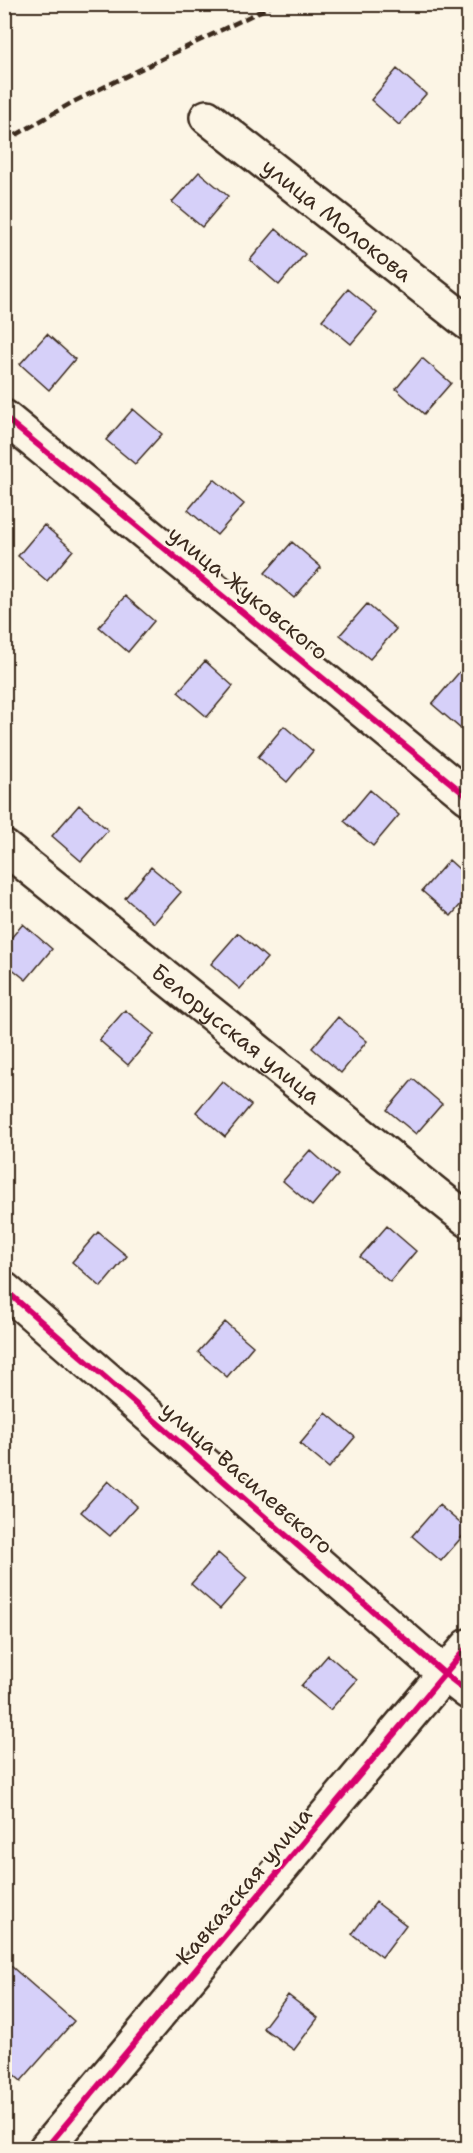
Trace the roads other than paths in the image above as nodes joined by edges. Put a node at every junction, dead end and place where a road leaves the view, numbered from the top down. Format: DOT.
graph roads {
  1 [pos="207,117"];
  2 [pos="468,323"];
  3 [pos="4,417"];
  4 [pos="468,797"];
  5 [pos="4,847"];
  6 [pos="468,1220"];
  7 [pos="4,1289"];
  8 [pos="468,1646"];
  9 [pos="457,1684"];
  10 [pos="46,2148"];
  1 -- 2 [label="street, улица Молокова"];
  3 -- 4 [label="street, улица Жуковского"];
  5 -- 6 [label="street, Белорусская улица"];
  7 -- 9 [label="street, улица Василевского"];
  8 -- 9 [label="street, Кавказская улица"];
  9 -- 10 [label="street, Кавказская улица"];
}
